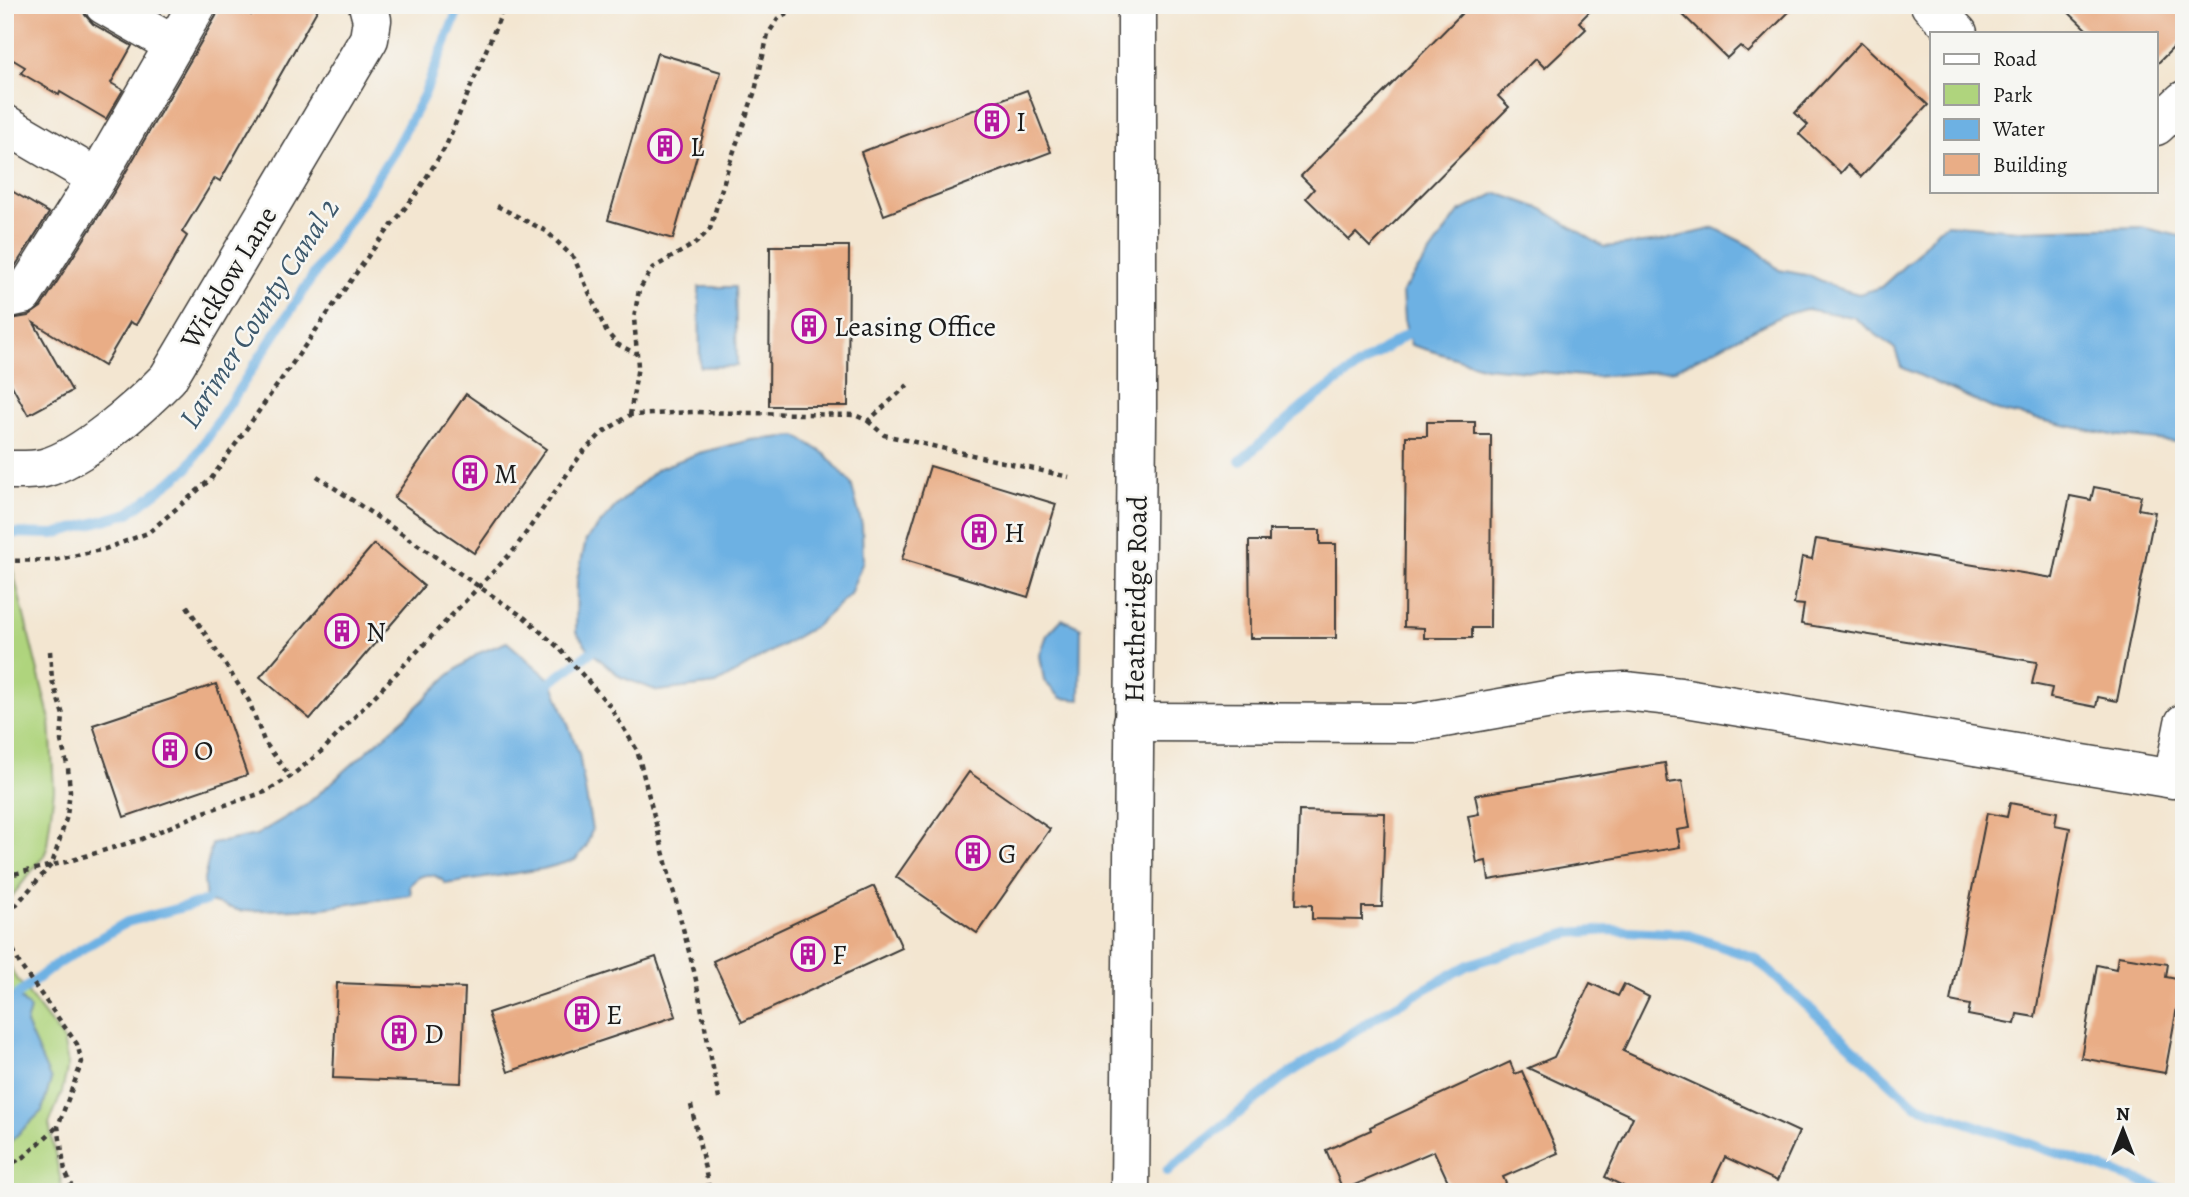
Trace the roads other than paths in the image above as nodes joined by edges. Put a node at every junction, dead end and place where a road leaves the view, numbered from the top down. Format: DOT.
graph roads {
  1 [pos="104,5"];
  2 [pos="197,5"];
  3 [pos="368,5"];
  4 [pos="1137,5"];
  5 [pos="1930,5"];
  6 [pos="1957,32"];
  7 [pos="174,45"];
  8 [pos="2184,100"];
  9 [pos="5,124"];
  10 [pos="2158,124"];
  11 [pos="97,178"];
  12 [pos="5,299"];
  13 [pos="5,470"];
  14 [pos="1133,722"];
  15 [pos="2184,723"];
  16 [pos="1130,1192"];
  1 -- 7 [label="street"];
  2 -- 7 [label="street"];
  3 -- 13 [label="street, Wicklow Lane"];
  4 -- 14 [label="street, Heatheridge Road"];
  5 -- 6 [label="street"];
  7 -- 11 [label="street"];
  8 -- 10 [label="street"];
  9 -- 11 [label="street"];
  11 -- 12 [label="street"];
  14 -- 15 [label="street"];
  14 -- 16 [label="street, Heatheridge Road"];
}
